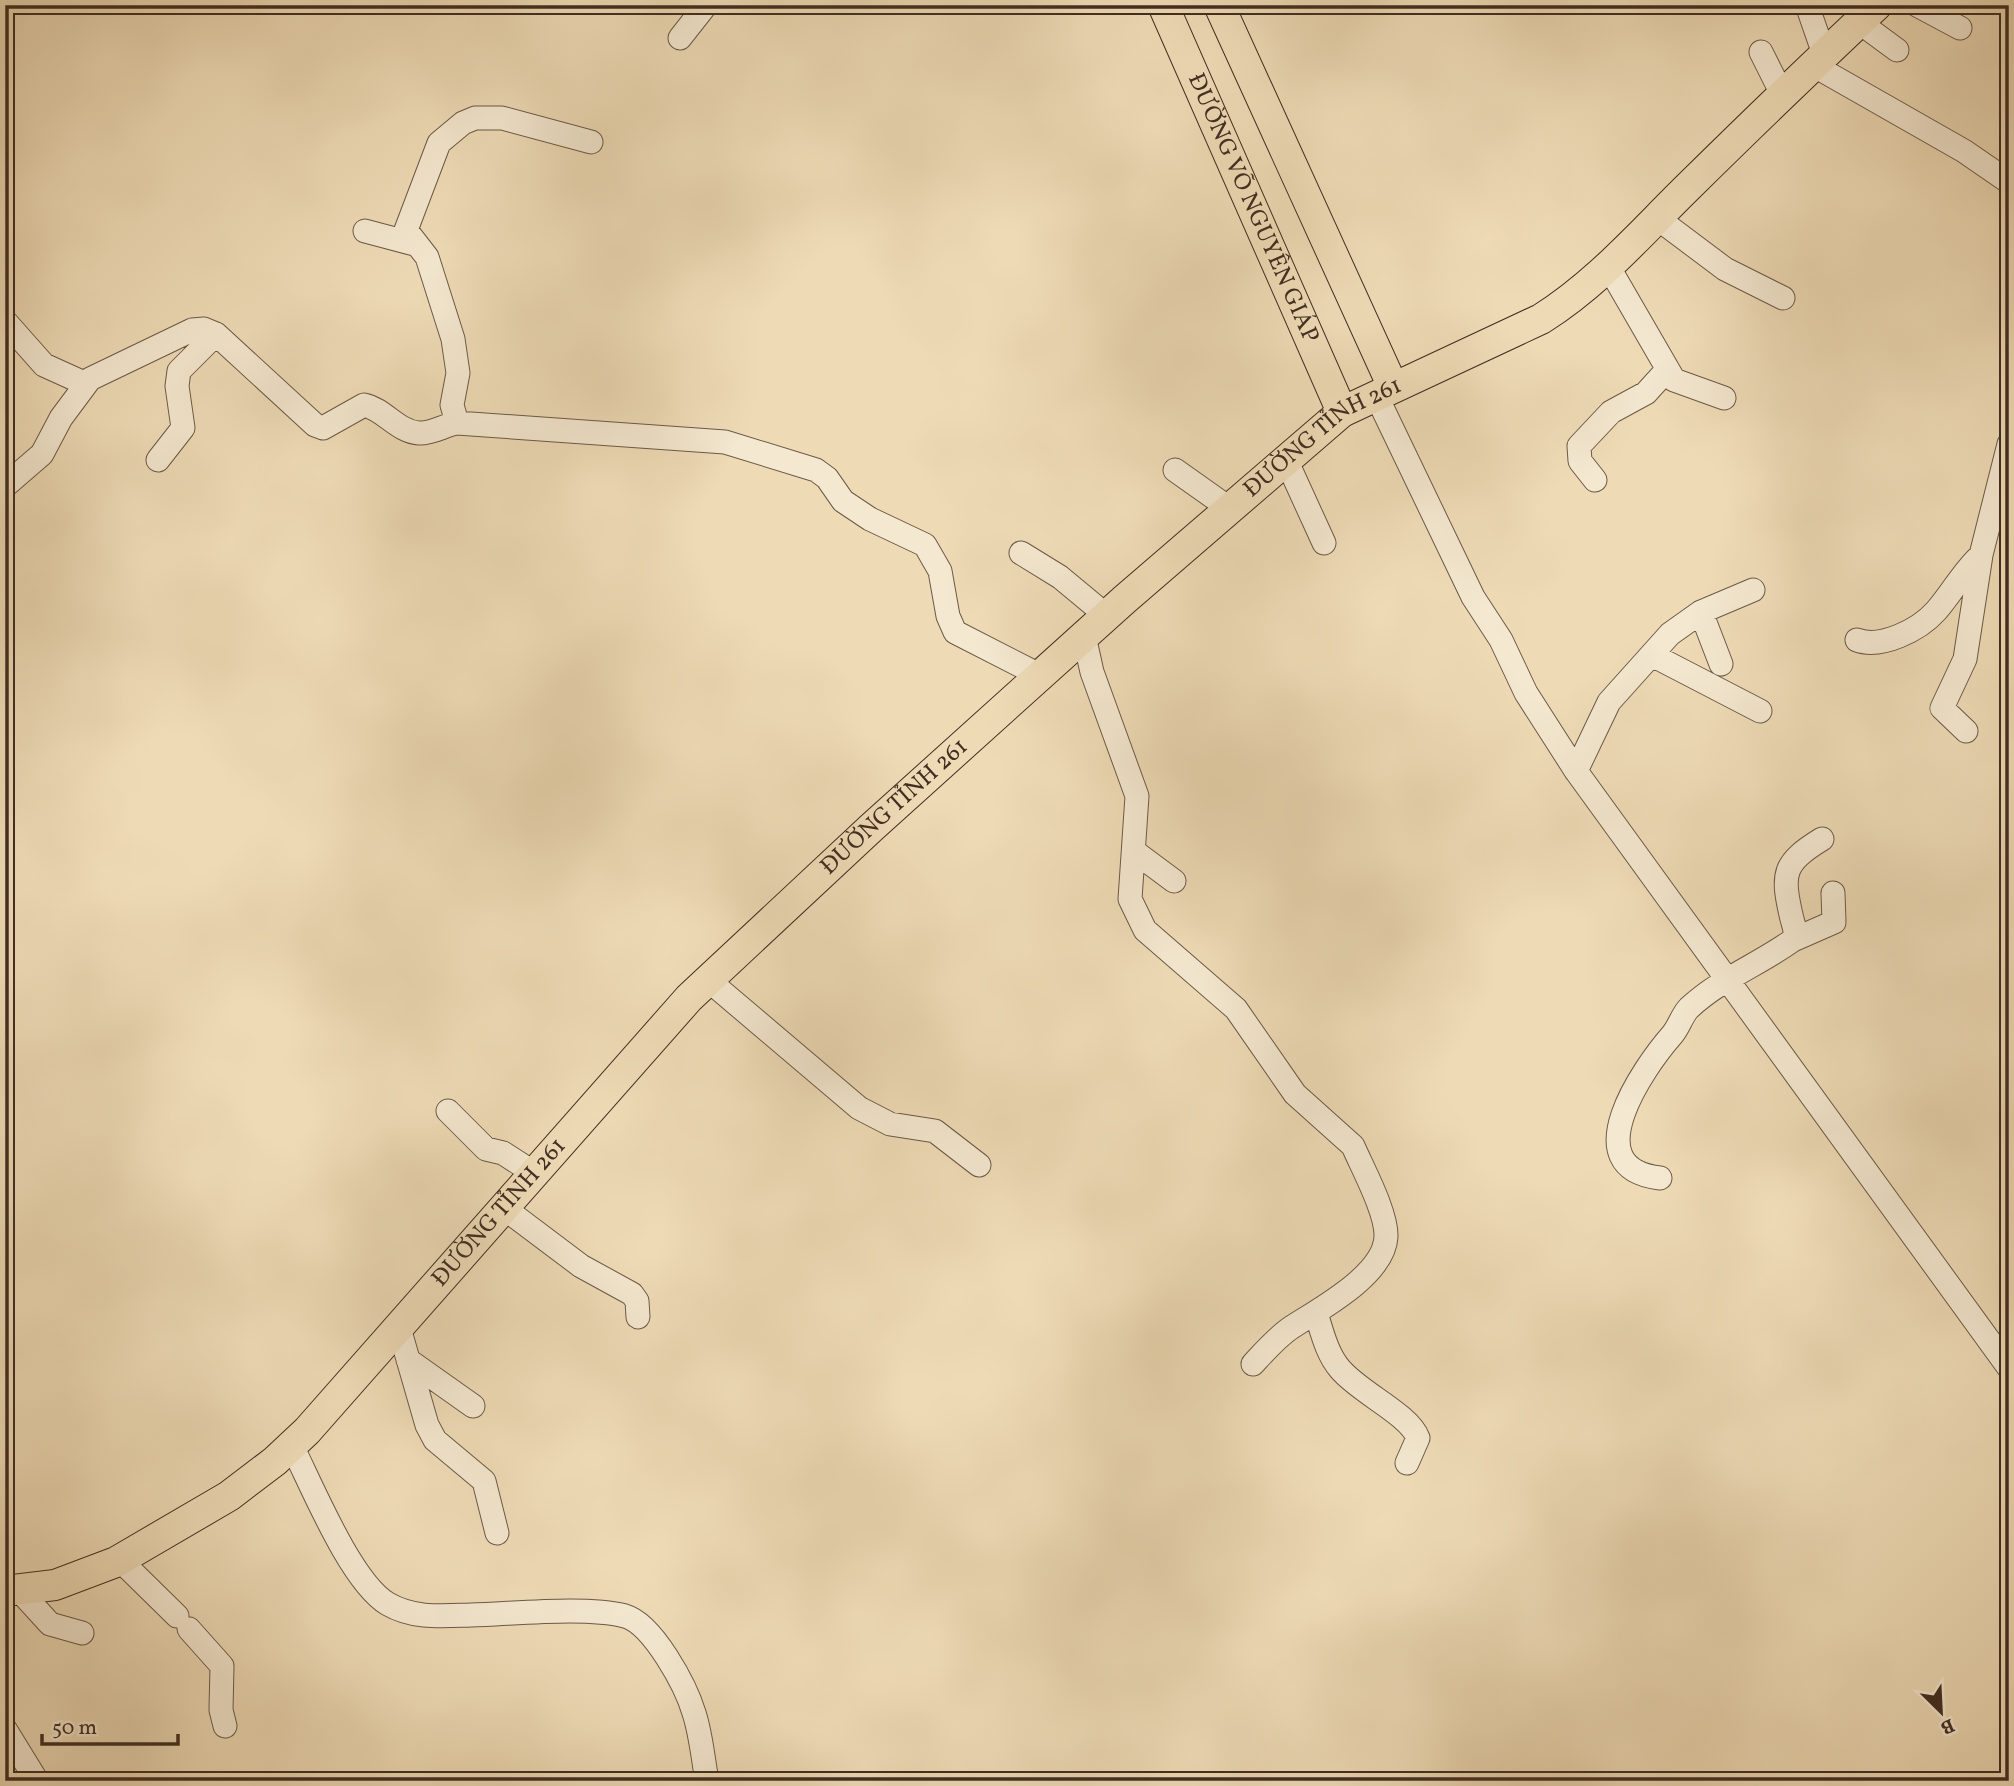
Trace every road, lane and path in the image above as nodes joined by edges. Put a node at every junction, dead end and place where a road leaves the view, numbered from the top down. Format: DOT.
graph roads {
  1 [pos="706,5"];
  2 [pos="1163,5"];
  3 [pos="1219,5"];
  4 [pos="1807,5"];
  5 [pos="1917,5"];
  6 [pos="1868,13"];
  7 [pos="1961,28"];
  8 [pos="680,38"];
  9 [pos="1897,50"];
  10 [pos="1761,52"];
  11 [pos="1819,60"];
  12 [pos="1782,94"];
  13 [pos="591,142"];
  14 [pos="2009,183"];
  15 [pos="1657,218"];
  16 [pos="365,231"];
  17 [pos="414,244"];
  18 [pos="1608,266"];
  19 [pos="1783,298"];
  20 [pos="5,321"];
  21 [pos="216,334"];
  22 [pos="1666,371"];
  23 [pos="86,384"];
  24 [pos="1385,391"];
  25 [pos="1724,398"];
  26 [pos="1342,412"];
  27 [pos="457,423"];
  28 [pos="2009,444"];
  29 [pos="158,460"];
  30 [pos="1287,461"];
  31 [pos="1175,470"];
  32 [pos="1595,480"];
  33 [pos="5,486"];
  34 [pos="1230,509"];
  35 [pos="1324,544"];
  36 [pos="1021,553"];
  37 [pos="1981,555"];
  38 [pos="1753,590"];
  39 [pos="1701,612"];
  40 [pos="1107,616"];
  41 [pos="1084,636"];
  42 [pos="1857,640"];
  43 [pos="1652,655"];
  44 [pos="1721,664"];
  45 [pos="1041,676"];
  46 [pos="1760,711"];
  47 [pos="1966,731"];
  48 [pos="1576,771"];
  49 [pos="1822,839"];
  50 [pos="1135,852"];
  51 [pos="1174,881"];
  52 [pos="1833,893"];
  53 [pos="1793,940"];
  54 [pos="707,979"];
  55 [pos="1728,979"];
  56 [pos="448,1111"];
  57 [pos="979,1165"];
  58 [pos="534,1173"];
  59 [pos="1660,1178"];
  60 [pos="503,1208"];
  61 [pos="1316,1313"];
  62 [pos="638,1317"];
  63 [pos="399,1328"];
  64 [pos="408,1360"];
  65 [pos="1252,1364"];
  66 [pos="2009,1368"];
  67 [pos="473,1406"];
  68 [pos="292,1446"];
  69 [pos="1407,1463"];
  70 [pos="497,1533"];
  71 [pos="120,1560"];
  72 [pos="12,1590"];
  73 [pos="82,1633"];
  74 [pos="225,1726"];
  75 [pos="6,1731"];
  76 [pos="37,1781"];
  77 [pos="707,1781"];
  1 -- 8 [label="street"];
  2 -- 26 [label="main road, ĐƯỜNG VÕ NGUYÊN GIÁP"];
  3 -- 24 [label="main road"];
  4 -- 11 [label="street"];
  5 -- 7 [label="street"];
  6 -- 9 [label="street"];
  6 -- 11 [label="main road, ĐƯỜNG TỈNH 261"];
  10 -- 12 [label="street"];
  11 -- 12 [label="main road, ĐƯỜNG TỈNH 261"];
  11 -- 14 [label="street"];
  12 -- 15 [label="main road, ĐƯỜNG TỈNH 261"];
  13 -- 17 [label="street"];
  15 -- 18 [label="main road, ĐƯỜNG TỈNH 261"];
  15 -- 19 [label="street"];
  16 -- 17 [label="street"];
  17 -- 27 [label="street"];
  18 -- 22 [label="street"];
  18 -- 24 [label="main road, ĐƯỜNG TỈNH 261"];
  20 -- 23 [label="street"];
  21 -- 23 [label="street"];
  21 -- 27 [label="street"];
  21 -- 29 [label="street"];
  22 -- 25 [label="street"];
  22 -- 32 [label="street"];
  23 -- 33 [label="street"];
  24 -- 26 [label="main road, ĐƯỜNG TỈNH 261"];
  24 -- 48 [label="street"];
  26 -- 30 [label="main road, ĐƯỜNG TỈNH 261"];
  27 -- 45 [label="street"];
  28 -- 37 [label="street"];
  30 -- 34 [label="main road, ĐƯỜNG TỈNH 261"];
  30 -- 35 [label="street"];
  31 -- 34 [label="street"];
  34 -- 40 [label="main road, ĐƯỜNG TỈNH 261"];
  36 -- 40 [label="street"];
  37 -- 42 [label="street"];
  37 -- 47 [label="street"];
  38 -- 39 [label="street"];
  39 -- 43 [label="street"];
  39 -- 44 [label="street"];
  40 -- 41 [label="main road, ĐƯỜNG TỈNH 261"];
  41 -- 45 [label="main road, ĐƯỜNG TỈNH 261"];
  41 -- 50 [label="street"];
  43 -- 46 [label="street"];
  43 -- 48 [label="street"];
  45 -- 54 [label="main road, ĐƯỜNG TỈNH 261"];
  48 -- 55 [label="street"];
  49 -- 53 [label="street"];
  50 -- 51 [label="street"];
  50 -- 61 [label="street"];
  52 -- 53 [label="street"];
  53 -- 55 [label="street"];
  54 -- 57 [label="street"];
  54 -- 58 [label="main road, ĐƯỜNG TỈNH 261"];
  55 -- 59 [label="street"];
  55 -- 66 [label="street"];
  56 -- 58 [label="street"];
  58 -- 60 [label="main road, ĐƯỜNG TỈNH 261"];
  60 -- 62 [label="street"];
  60 -- 63 [label="main road, ĐƯỜNG TỈNH 261"];
  61 -- 65 [label="street"];
  61 -- 69 [label="street"];
  63 -- 64 [label="street"];
  63 -- 68 [label="main road, ĐƯỜNG TỈNH 261"];
  64 -- 67 [label="street"];
  64 -- 70 [label="street"];
  68 -- 71 [label="main road, ĐƯỜNG TỈNH 261"];
  68 -- 77 [label="street"];
  71 -- 72 [label="main road, ĐƯỜNG TỈNH 261"];
  71 -- 74 [label="street"];
  72 -- 73 [label="street"];
  75 -- 76 [label="street"];
}
